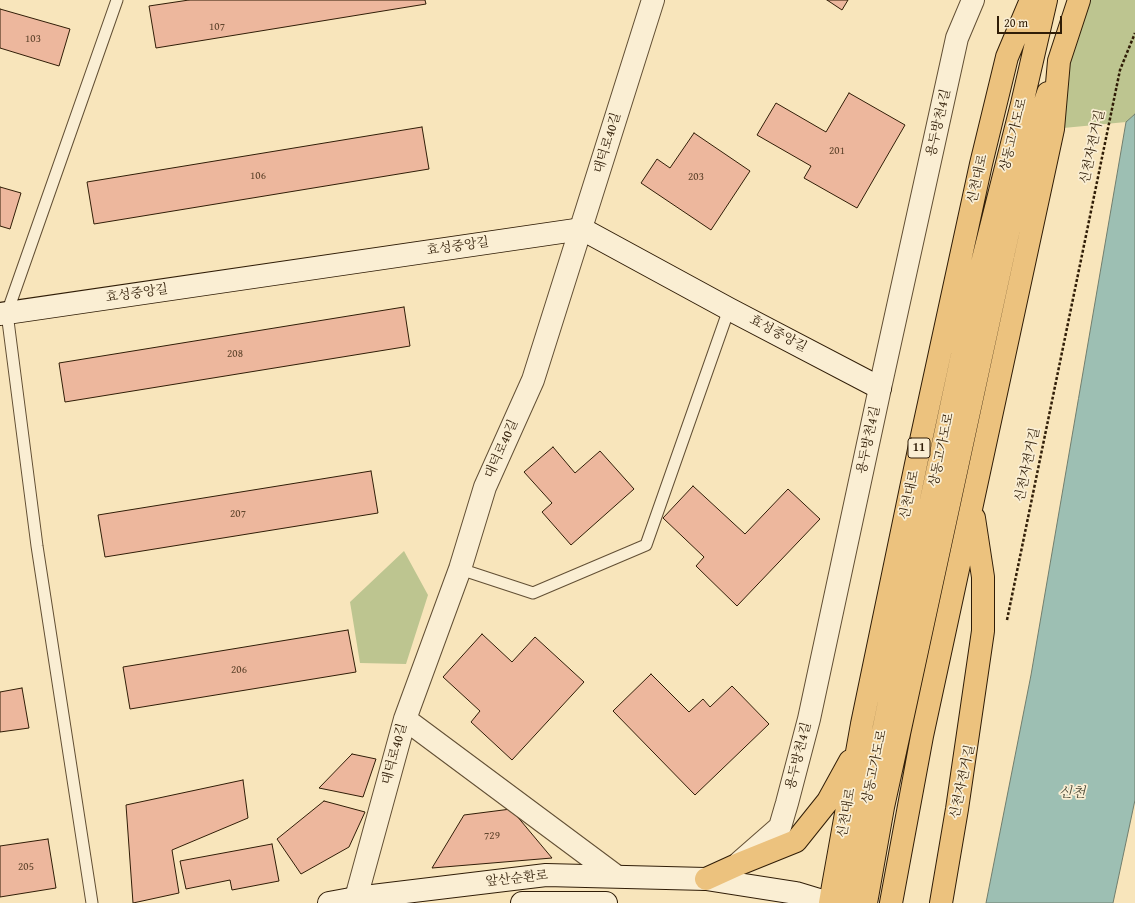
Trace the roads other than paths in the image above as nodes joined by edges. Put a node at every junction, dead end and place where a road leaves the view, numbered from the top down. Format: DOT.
graph roads {
  1 [pos="117,0"];
  2 [pos="653,0"];
  3 [pos="973,0"];
  4 [pos="1024,0"];
  5 [pos="1032,0"];
  6 [pos="1046,0"];
  7 [pos="1079,0"];
  8 [pos="1006,57"];
  9 [pos="1059,61"];
  10 [pos="582,229"];
  11 [pos="729,309"];
  12 [pos="4,314"];
  13 [pos="880,388"];
  14 [pos="972,503"];
  15 [pos="460,569"];
  16 [pos="923,582"];
  17 [pos="404,719"];
  18 [pos="859,746"];
  19 [pos="953,829"];
  20 [pos="739,864"];
  21 [pos="616,876"];
  22 [pos="706,879"];
  23 [pos="356,898"];
  24 [pos="92,903"];
  25 [pos="329,903"];
  26 [pos="525,903"];
  27 [pos="606,903"];
  28 [pos="830,903"];
  29 [pos="848,903"];
  30 [pos="866,903"];
  31 [pos="891,903"];
  32 [pos="932,903"];
  33 [pos="941,903"];
  1 -- 12 [label="lane"];
  2 -- 10 [label="street, 대덕로40길"];
  3 -- 13 [label="street, 용두방천4길"];
  4 -- 8 [label="highway"];
  5 -- 8 [label="highway, 신천대로 / 11"];
  6 -- 16 [label="highway, 상동고가도로"];
  7 -- 9 [label="highway"];
  8 -- 18 [label="highway, 신천대로 / 11"];
  9 -- 14 [label="highway"];
  9 -- 16 [label="highway, 상동고가도로"];
  10 -- 11 [label="street, 효성중앙길"];
  10 -- 12 [label="street, 효성중앙길"];
  10 -- 15 [label="street, 대덕로40길"];
  11 -- 13 [label="street, 효성중앙길"];
  11 -- 15 [label="lane"];
  12 -- 24 [label="lane"];
  13 -- 20 [label="street, 용두방천4길"];
  14 -- 19 [label="highway"];
  14 -- 31 [label="highway"];
  15 -- 17 [label="street, 대덕로40길"];
  16 -- 29 [label="highway, 상동고가도로"];
  16 -- 30 [label="highway, 상동고가도로"];
  17 -- 21 [label="street"];
  17 -- 23 [label="street, 대덕로40길"];
  18 -- 20 [label="highway"];
  18 -- 28 [label="highway, 신천대로 / 11"];
  19 -- 32 [label="highway"];
  19 -- 33 [label="highway"];
  20 -- 22 [label="highway"];
  21 -- 22 [label="street, 앞산순환로"];
  21 -- 23 [label="street, 앞산순환로"];
  22 -- 28 [label="street, 앞산순환로"];
  23 -- 25 [label="street, 앞산순환로"];
  26 -- 27 [label="street"];
}
